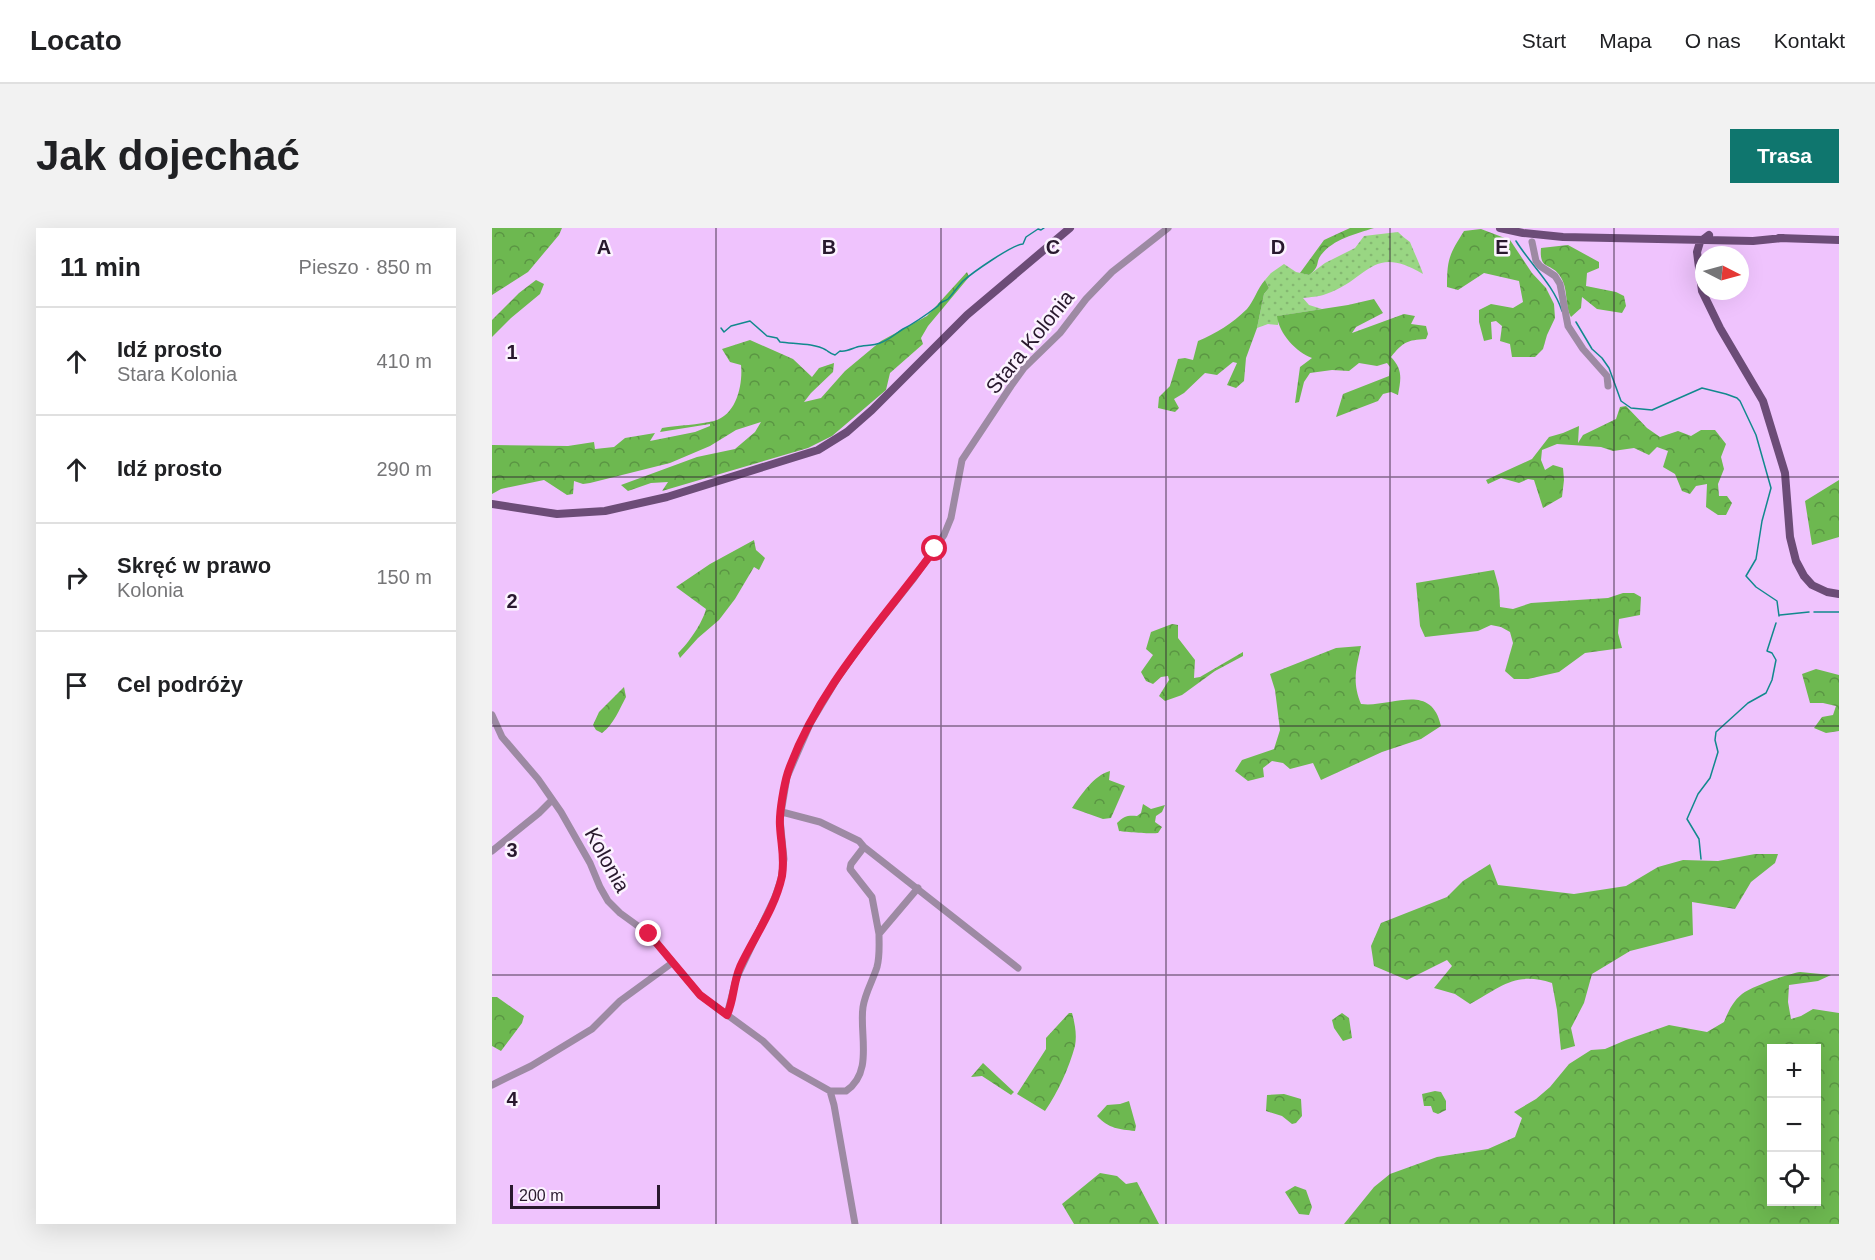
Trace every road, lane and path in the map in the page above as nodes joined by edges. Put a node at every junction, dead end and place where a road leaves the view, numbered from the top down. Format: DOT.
graph roads {
  1 [pos="1070,228"];
  2 [pos="1168,228"];
  3 [pos="1500,228"];
  4 [pos="1638,238"];
  5 [pos="1681,240"];
  6 [pos="1839,240"];
  7 [pos="1532,242"];
  8 [pos="1704,244"];
  9 [pos="1608,386"];
  10 [pos="492,504"];
  11 [pos="1839,594"];
  12 [pos="492,715"];
  13 [pos="552,800"];
  14 [pos="782,812"];
  15 [pos="864,847"];
  16 [pos="492,851"];
  17 [pos="918,888"];
  18 [pos="879,934"];
  19 [pos="672,963"];
  20 [pos="1018,968"];
  21 [pos="727,1015"];
  22 [pos="492,1085"];
  23 [pos="830,1091"];
  24 [pos="855,1224"];
  1 -- 10 [label="main road"];
  2 -- 14 [label="street, Stara Kolonia"];
  3 -- 4 [label="main road"];
  4 -- 5 [label="main road"];
  4 -- 8 [label="main road"];
  5 -- 8 [label="main road"];
  5 -- 8 [label="main road"];
  6 -- 8 [label="main road"];
  7 -- 9 [label="street"];
  8 -- 11 [label="main road"];
  12 -- 13 [label="street, Kolonia"];
  13 -- 16 [label="street"];
  13 -- 19 [label="street, Kolonia"];
  14 -- 15 [label="street"];
  14 -- 21 [label="street, Stara Kolonia"];
  15 -- 17 [label="street"];
  15 -- 18 [label="street"];
  17 -- 18 [label="street"];
  17 -- 20 [label="street"];
  18 -- 23 [label="street, Kolonia"];
  19 -- 21 [label="street, Kolonia"];
  19 -- 22 [label="street"];
  21 -- 23 [label="street, Kolonia"];
  23 -- 24 [label="street"];
}
